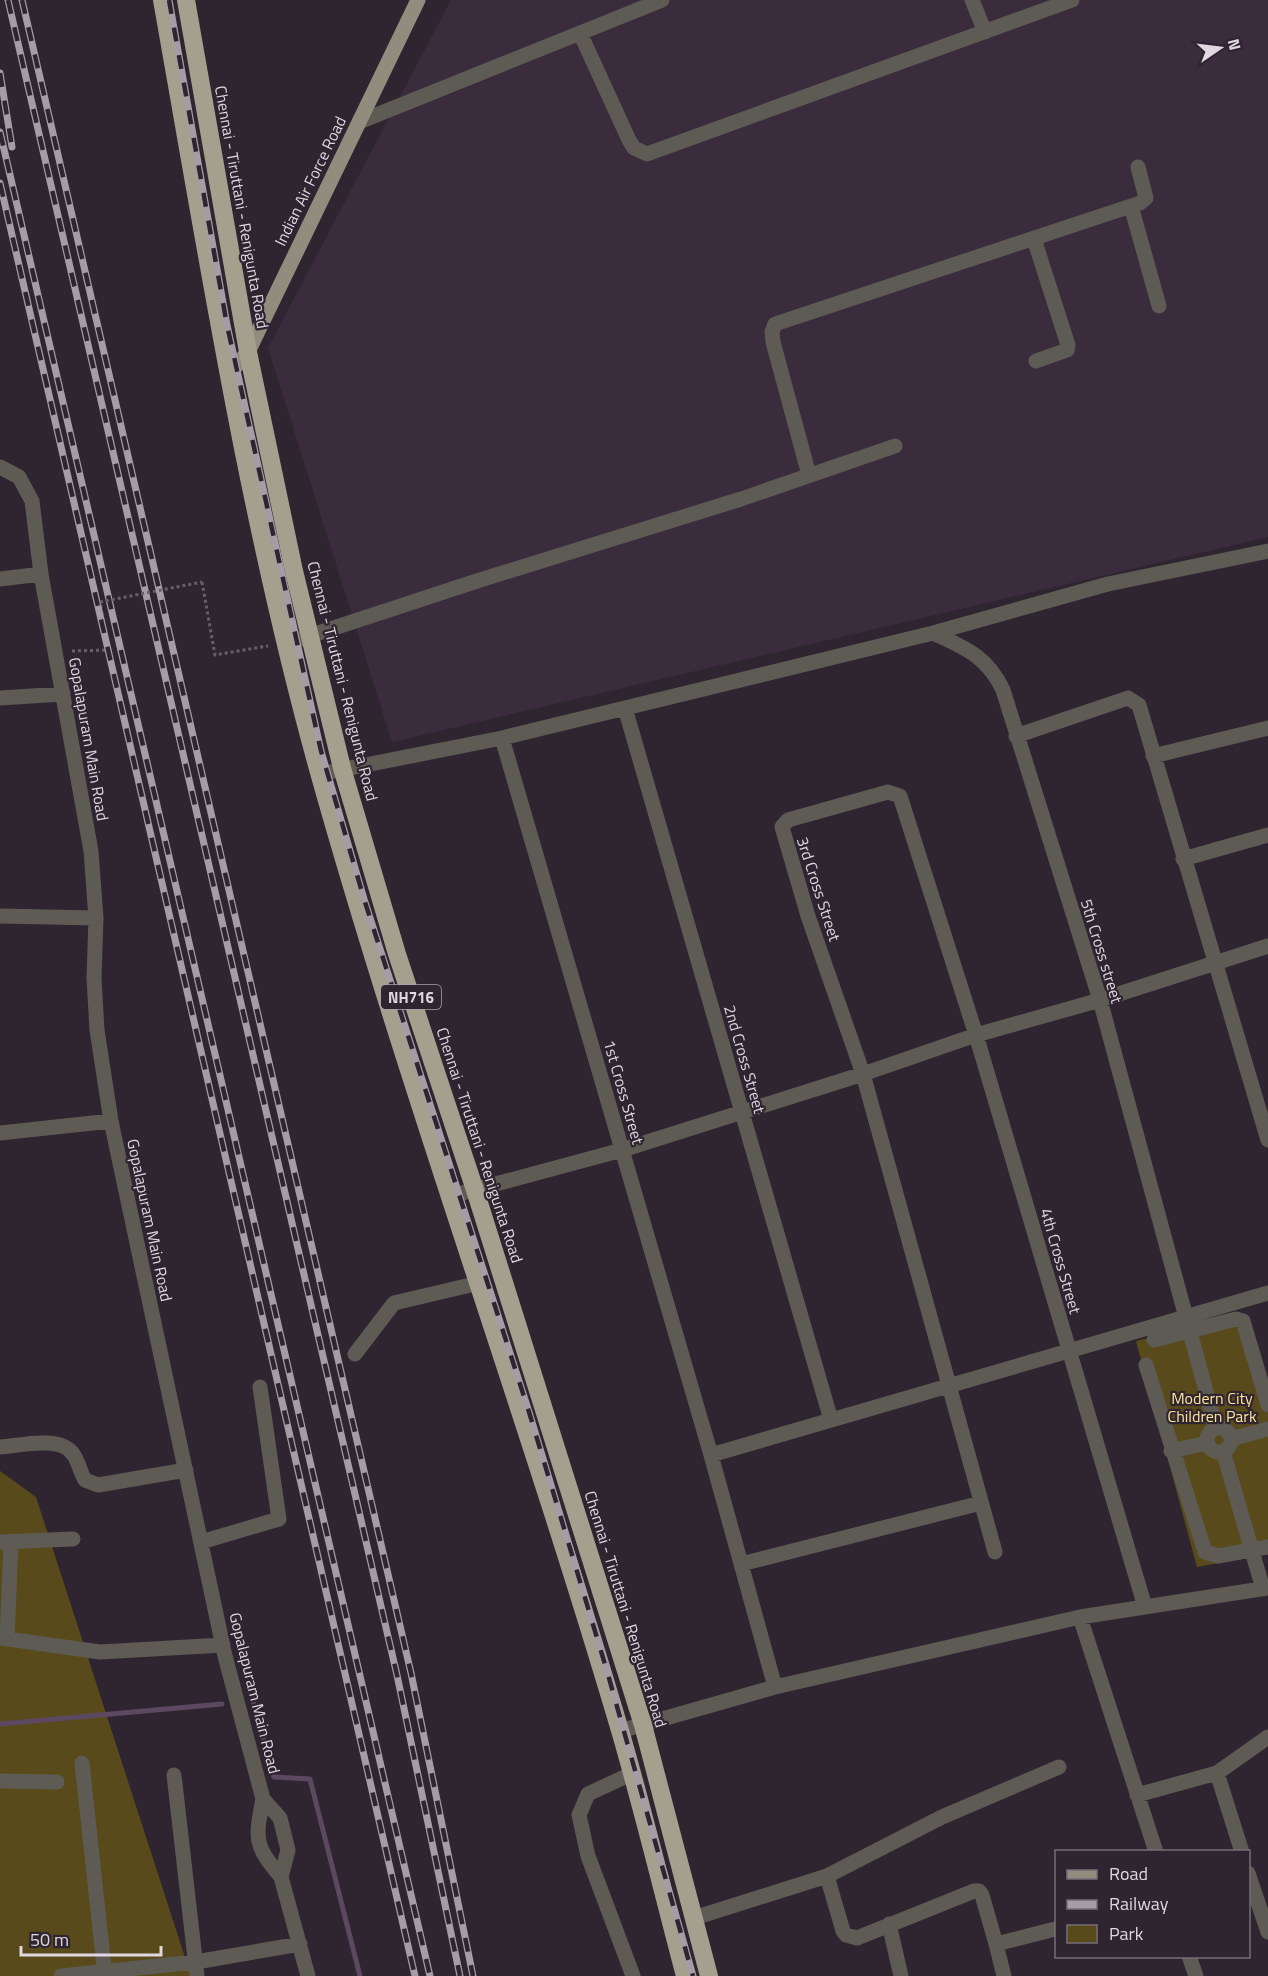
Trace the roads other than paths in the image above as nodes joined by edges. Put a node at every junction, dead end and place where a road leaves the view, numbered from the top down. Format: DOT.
graph roads {
  1 [pos="162,0"];
  2 [pos="186,0"];
  3 [pos="418,0"];
  4 [pos="662,0"];
  5 [pos="972,0"];
  6 [pos="1071,0"];
  7 [pos="985,32"];
  8 [pos="580,33"];
  9 [pos="359,122"];
  10 [pos="1138,167"];
  11 [pos="1131,206"];
  12 [pos="1034,239"];
  13 [pos="1159,306"];
  14 [pos="248,352"];
  15 [pos="1036,361"];
  16 [pos="229,374"];
  17 [pos="895,446"];
  18 [pos="0,466"];
  19 [pos="809,475"];
  20 [pos="19,477"];
  21 [pos="0,478"];
  22 [pos="1268,551"];
  23 [pos="41,574"];
  24 [pos="0,579"];
  25 [pos="933,633"];
  26 [pos="310,636"];
  27 [pos="288,643"];
  28 [pos="63,694"];
  29 [pos="0,698"];
  30 [pos="625,708"];
  31 [pos="1268,728"];
  32 [pos="1016,735"];
  33 [pos="502,738"];
  34 [pos="1153,756"];
  35 [pos="342,768"];
  36 [pos="320,774"];
  37 [pos="1268,835"];
  38 [pos="1183,859"];
  39 [pos="0,916"];
  40 [pos="96,918"];
  41 [pos="942,925"];
  42 [pos="1268,946"];
  43 [pos="1214,965"];
  44 [pos="1100,1000"];
  45 [pos="976,1035"];
  46 [pos="862,1074"];
  47 [pos="742,1113"];
  48 [pos="111,1121"];
  49 [pos="0,1133"];
  50 [pos="1268,1140"];
  51 [pos="622,1150"];
  52 [pos="475,1190"];
  53 [pos="451,1196"];
  54 [pos="478,1283"];
  55 [pos="1268,1293"];
  56 [pos="1186,1323"];
  57 [pos="1154,1340"];
  58 [pos="1068,1350"];
  59 [pos="355,1353"];
  60 [pos="1146,1365"];
  61 [pos="949,1385"];
  62 [pos="260,1387"];
  63 [pos="1268,1405"];
  64 [pos="831,1420"];
  65 [pos="1215,1428"];
  66 [pos="1268,1429"];
  67 [pos="1208,1443"];
  68 [pos="1227,1445"];
  69 [pos="0,1447"];
  70 [pos="1171,1451"];
  71 [pos="711,1455"];
  72 [pos="186,1470"];
  73 [pos="981,1503"];
  74 [pos="73,1539"];
  75 [pos="5,1542"];
  76 [pos="201,1542"];
  77 [pos="1268,1547"];
  78 [pos="1252,1549"];
  79 [pos="995,1552"];
  80 [pos="741,1564"];
  81 [pos="1266,1588"];
  82 [pos="1145,1607"];
  83 [pos="1080,1617"];
  84 [pos="4,1639"];
  85 [pos="223,1645"];
  86 [pos="774,1687"];
  87 [pos="643,1725"];
  88 [pos="620,1731"];
  89 [pos="1268,1737"];
  90 [pos="82,1763"];
  91 [pos="1059,1767"];
  92 [pos="1217,1773"];
  93 [pos="631,1774"];
  94 [pos="174,1775"];
  95 [pos="0,1781"];
  96 [pos="57,1782"];
  97 [pos="1137,1795"];
  98 [pos="263,1799"];
  99 [pos="1156,1850"];
  100 [pos="1242,1850"];
  101 [pos="827,1876"];
  102 [pos="281,1877"];
  103 [pos="1250,1879"];
  104 [pos="694,1918"];
  105 [pos="889,1924"];
  106 [pos="1055,1929"];
  107 [pos="1268,1932"];
  108 [pos="300,1944"];
  109 [pos="996,1944"];
  110 [pos="1190,1958"];
  111 [pos="196,1969"];
  112 [pos="105,1974"];
  113 [pos="62,1976"];
  114 [pos="308,1976"];
  115 [pos="633,1976"];
  116 [pos="685,1976"];
  117 [pos="709,1976"];
  118 [pos="901,1976"];
  119 [pos="1004,1976"];
  120 [pos="1196,1976"];
  1 -- 16 [label="highway, NH716"];
  2 -- 14 [label="highway, Chennai - Tiruttani - Renigunta Road / NH716"];
  3 -- 9 [label="main road, Indian Air Force Road"];
  4 -- 8 [label="street"];
  5 -- 7 [label="street"];
  6 -- 7 [label="street"];
  7 -- 8 [label="street"];
  8 -- 9 [label="street"];
  9 -- 14 [label="main road, Indian Air Force Road"];
  10 -- 11 [label="street"];
  11 -- 12 [label="street"];
  11 -- 13 [label="street"];
  12 -- 15 [label="street"];
  12 -- 19 [label="street"];
  14 -- 16 [label="main road, Indian Air Force Road"];
  14 -- 26 [label="highway, Chennai - Tiruttani - Renigunta Road / NH716"];
  16 -- 27 [label="highway, NH716"];
  17 -- 19 [label="street"];
  18 -- 20 [label="street"];
  19 -- 26 [label="street"];
  20 -- 21 [label="street"];
  20 -- 23 [label="street, Gopalapuram Main Road"];
  22 -- 25 [label="street"];
  23 -- 24 [label="street"];
  23 -- 28 [label="street, Gopalapuram Main Road"];
  25 -- 30 [label="street"];
  25 -- 32 [label="street, 5th Cross street"];
  26 -- 27 [label="street"];
  26 -- 35 [label="highway, Chennai - Tiruttani - Renigunta Road / NH716"];
  27 -- 36 [label="highway, NH716"];
  28 -- 29 [label="street"];
  28 -- 40 [label="street, Gopalapuram Main Road"];
  30 -- 33 [label="street"];
  30 -- 47 [label="street, 2nd Cross Street"];
  31 -- 34 [label="street"];
  32 -- 34 [label="street"];
  32 -- 44 [label="street, 5th Cross street"];
  33 -- 35 [label="street"];
  33 -- 51 [label="street, 1st Cross Street"];
  34 -- 38 [label="street"];
  35 -- 36 [label="street"];
  35 -- 52 [label="highway, Chennai - Tiruttani - Renigunta Road / NH716"];
  36 -- 53 [label="highway, NH716"];
  37 -- 38 [label="street"];
  38 -- 43 [label="street"];
  39 -- 40 [label="street"];
  40 -- 48 [label="street, Gopalapuram Main Road"];
  41 -- 45 [label="street, 4th Cross Street"];
  41 -- 46 [label="street, 3rd Cross Street"];
  42 -- 43 [label="street"];
  43 -- 44 [label="street"];
  43 -- 50 [label="street"];
  44 -- 45 [label="street"];
  44 -- 56 [label="street, 5th Cross street"];
  45 -- 46 [label="street"];
  45 -- 58 [label="street, 4th Cross Street"];
  46 -- 47 [label="street"];
  46 -- 61 [label="street"];
  47 -- 51 [label="street"];
  47 -- 64 [label="street, 2nd Cross Street"];
  48 -- 49 [label="street"];
  48 -- 72 [label="street, Gopalapuram Main Road"];
  51 -- 52 [label="street"];
  51 -- 71 [label="street, 1st Cross Street"];
  52 -- 53 [label="street"];
  52 -- 87 [label="highway, Chennai - Tiruttani - Renigunta Road / NH716"];
  53 -- 54 [label="highway, NH716"];
  54 -- 59 [label="street"];
  54 -- 88 [label="highway, NH716"];
  55 -- 56 [label="street"];
  56 -- 57 [label="street"];
  56 -- 58 [label="street"];
  56 -- 63 [label="street"];
  56 -- 65 [label="street, 5th Cross street"];
  58 -- 61 [label="street"];
  58 -- 82 [label="street, 4th Cross Street"];
  60 -- 70 [label="street"];
  61 -- 64 [label="street"];
  61 -- 73 [label="street"];
  62 -- 76 [label="street"];
  64 -- 71 [label="street"];
  65 -- 67 [label="street"];
  65 -- 68 [label="street"];
  66 -- 68 [label="street"];
  67 -- 68 [label="street"];
  67 -- 70 [label="street"];
  68 -- 78 [label="street"];
  69 -- 72 [label="street"];
  70 -- 78 [label="street"];
  71 -- 80 [label="street, 1st Cross Street"];
  72 -- 76 [label="street, Gopalapuram Main Road"];
  73 -- 79 [label="street"];
  73 -- 80 [label="street"];
  74 -- 75 [label="street"];
  75 -- 84 [label="street"];
  76 -- 85 [label="street, Gopalapuram Main Road"];
  77 -- 78 [label="street"];
  78 -- 81 [label="street"];
  80 -- 86 [label="street, 1st Cross Street"];
  81 -- 82 [label="street"];
  82 -- 83 [label="street"];
  83 -- 86 [label="street"];
  83 -- 97 [label="street"];
  84 -- 85 [label="street"];
  85 -- 98 [label="street, Gopalapuram Main Road"];
  86 -- 87 [label="street"];
  87 -- 88 [label="street"];
  87 -- 104 [label="highway, Chennai - Tiruttani - Renigunta Road / NH716"];
  88 -- 93 [label="highway, NH716"];
  89 -- 92 [label="street"];
  90 -- 112 [label="street"];
  91 -- 101 [label="street"];
  92 -- 97 [label="street"];
  92 -- 100 [label="street"];
  93 -- 115 [label="street"];
  93 -- 116 [label="highway, NH716"];
  94 -- 111 [label="street"];
  95 -- 96 [label="street"];
  97 -- 99 [label="street"];
  98 -- 102 [label="street, Gopalapuram Main Road"];
  98 -- 102 [label="street"];
  101 -- 104 [label="street"];
  101 -- 105 [label="street"];
  102 -- 108 [label="street, Gopalapuram Main Road"];
  103 -- 107 [label="street"];
  104 -- 117 [label="highway, Chennai - Tiruttani - Renigunta Road / NH716"];
  105 -- 109 [label="street"];
  105 -- 118 [label="street"];
  106 -- 109 [label="street"];
  108 -- 111 [label="street"];
  108 -- 114 [label="street, Gopalapuram Main Road"];
  109 -- 119 [label="street"];
  110 -- 120 [label="street"];
  111 -- 112 [label="street"];
  112 -- 113 [label="street"];
}
